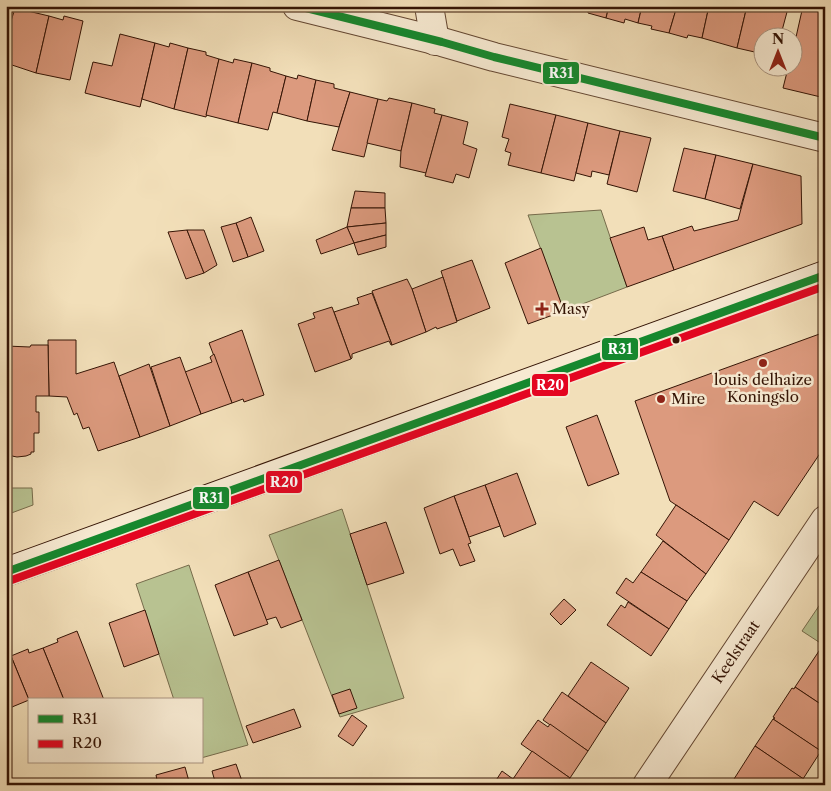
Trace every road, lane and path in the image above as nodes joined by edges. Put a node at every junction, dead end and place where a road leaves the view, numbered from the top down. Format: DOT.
graph roads {
  1 [pos="297,6"];
  2 [pos="429,6"];
  3 [pos="435,41"];
  4 [pos="825,138"];
  5 [pos="825,275"];
  6 [pos="825,520"];
  7 [pos="6,572"];
  8 [pos="647,785"];
  1 -- 3 [label="street"];
  2 -- 3 [label="street"];
  3 -- 4 [label="street"];
  5 -- 7 [label="street"];
  6 -- 8 [label="street, Keelstraat"];
}
